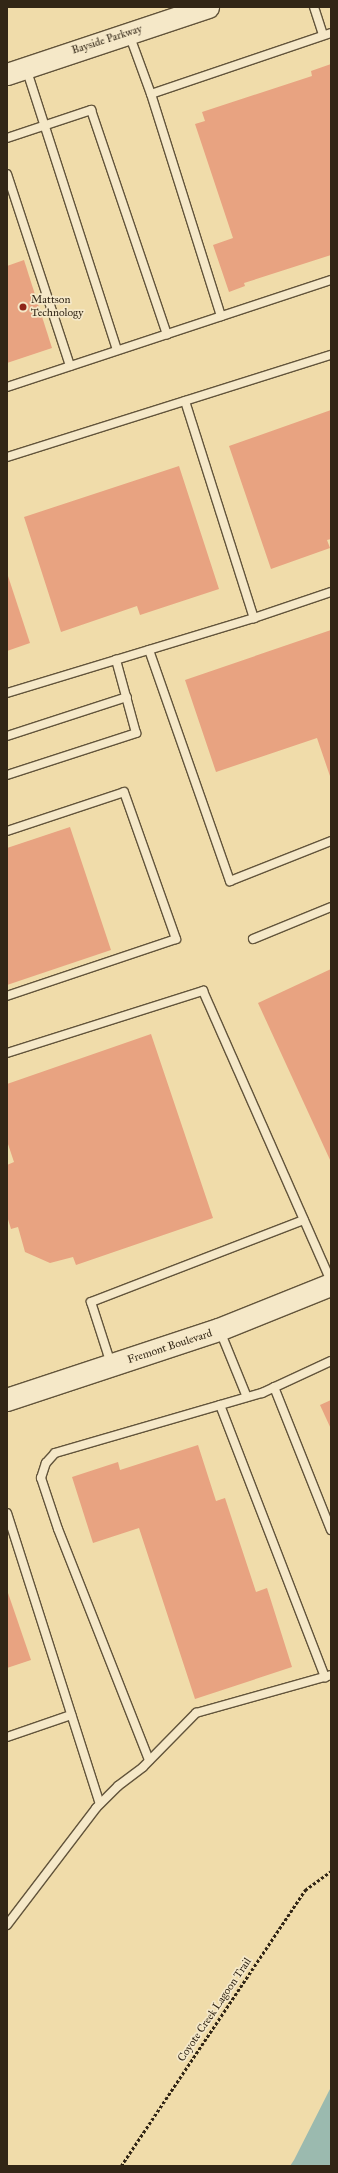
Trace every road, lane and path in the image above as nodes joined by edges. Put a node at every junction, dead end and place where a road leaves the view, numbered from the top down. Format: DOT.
graph roads {
  1 [pos="208,7"];
  2 [pos="314,7"];
  3 [pos="129,33"];
  4 [pos="327,34"];
  5 [pos="16,70"];
  6 [pos="151,94"];
  7 [pos="43,126"];
  8 [pos="7,138"];
  9 [pos="7,174"];
  10 [pos="331,280"];
  11 [pos="221,316"];
  12 [pos="167,334"];
  13 [pos="117,350"];
  14 [pos="331,355"];
  15 [pos="70,366"];
  16 [pos="7,387"];
  17 [pos="185,401"];
  18 [pos="7,457"];
  19 [pos="331,592"];
  20 [pos="254,618"];
  21 [pos="149,650"];
  22 [pos="116,660"];
  23 [pos="7,693"];
  24 [pos="126,698"];
  25 [pos="7,736"];
  26 [pos="7,775"];
  27 [pos="7,831"];
  28 [pos="331,841"];
  29 [pos="331,907"];
  30 [pos="253,940"];
  31 [pos="7,996"];
  32 [pos="7,1053"];
  33 [pos="304,1220"];
  34 [pos="331,1281"];
  35 [pos="331,1286"];
  36 [pos="219,1330"];
  37 [pos="331,1361"];
  38 [pos="112,1366"];
  39 [pos="274,1387"];
  40 [pos="247,1397"];
  41 [pos="7,1400"];
  42 [pos="220,1405"];
  43 [pos="7,1513"];
  44 [pos="331,1530"];
  45 [pos="328,1676"];
  46 [pos="71,1715"];
  47 [pos="7,1737"];
  48 [pos="149,1760"];
  49 [pos="100,1804"];
  50 [pos="331,1872"];
  51 [pos="7,1926"];
  52 [pos="121,2166"];
  1 -- 3 [label="street, Bayside Parkway"];
  2 -- 4 [label="lane"];
  3 -- 5 [label="street, Bayside Parkway"];
  3 -- 6 [label="lane"];
  4 -- 6 [label="lane"];
  5 -- 7 [label="lane"];
  6 -- 11 [label="lane"];
  7 -- 8 [label="lane"];
  7 -- 12 [label="lane"];
  7 -- 13 [label="lane"];
  9 -- 15 [label="lane"];
  10 -- 11 [label="lane"];
  11 -- 12 [label="lane"];
  12 -- 13 [label="lane"];
  13 -- 15 [label="lane"];
  14 -- 17 [label="lane"];
  15 -- 16 [label="lane"];
  17 -- 18 [label="lane"];
  17 -- 20 [label="lane"];
  19 -- 20 [label="lane"];
  20 -- 21 [label="lane"];
  21 -- 22 [label="lane"];
  21 -- 28 [label="lane"];
  22 -- 23 [label="lane"];
  22 -- 24 [label="lane"];
  24 -- 25 [label="lane"];
  24 -- 26 [label="lane"];
  27 -- 31 [label="lane"];
  29 -- 30 [label="lane"];
  32 -- 33 [label="lane"];
  33 -- 34 [label="lane"];
  33 -- 38 [label="lane"];
  35 -- 36 [label="main road, Fremont Boulevard"];
  36 -- 38 [label="main road, Fremont Boulevard"];
  36 -- 40 [label="lane"];
  37 -- 39 [label="lane"];
  38 -- 41 [label="main road, Fremont Boulevard"];
  39 -- 40 [label="lane"];
  39 -- 44 [label="lane"];
  40 -- 42 [label="lane"];
  42 -- 45 [label="lane"];
  42 -- 48 [label="lane"];
  43 -- 46 [label="lane"];
  45 -- 48 [label="lane"];
  46 -- 47 [label="lane"];
  46 -- 49 [label="lane"];
  48 -- 49 [label="lane"];
  49 -- 51 [label="lane"];
  50 -- 52 [label="path, Coyote Creek Lagoon Trail"];
}
